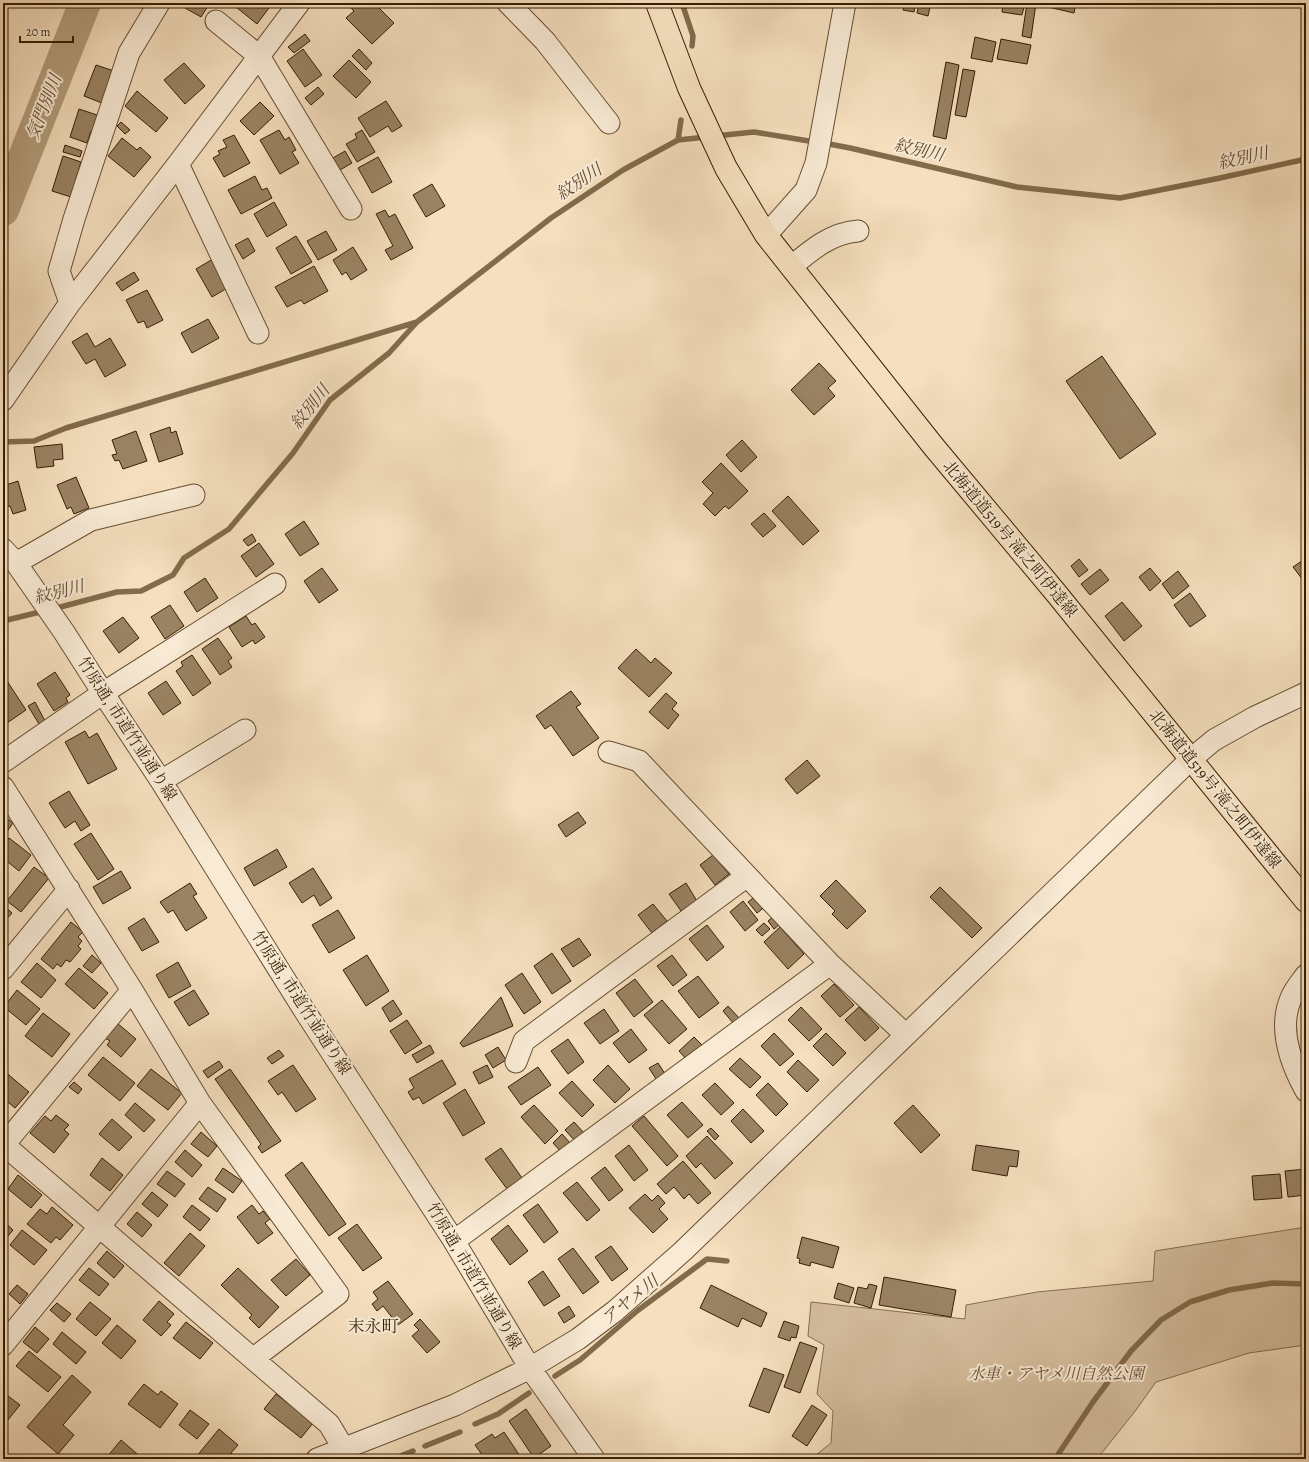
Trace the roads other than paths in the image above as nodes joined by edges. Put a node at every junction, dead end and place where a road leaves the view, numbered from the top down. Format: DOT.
graph roads {
  1 [pos="159,3"];
  2 [pos="299,3"];
  3 [pos="508,3"];
  4 [pos="657,3"];
  5 [pos="846,3"];
  6 [pos="216,21"];
  7 [pos="259,56"];
  8 [pos="609,123"];
  9 [pos="178,164"];
  10 [pos="351,209"];
  11 [pos="858,231"];
  12 [pos="766,235"];
  13 [pos="792,267"];
  14 [pos="70,303"];
  15 [pos="258,332"];
  16 [pos="5,398"];
  17 [pos="194,495"];
  18 [pos="10,556"];
  19 [pos="275,584"];
  20 [pos="102,693"];
  21 [pos="1306,693"];
  22 [pos="245,730"];
  23 [pos="609,752"];
  24 [pos="1191,759"];
  25 [pos="3,762"];
  26 [pos="161,781"];
  27 [pos="3,787"];
  28 [pos="747,876"];
  29 [pos="69,889"];
  30 [pos="1306,901"];
  31 [pos="830,964"];
  32 [pos="3,969"];
  33 [pos="1306,975"];
  34 [pos="132,990"];
  35 [pos="906,1035"];
  36 [pos="516,1062"];
  37 [pos="1306,1090"];
  38 [pos="200,1103"];
  39 [pos="3,1145"];
  40 [pos="100,1227"];
  41 [pos="454,1240"];
  42 [pos="3,1345"];
  43 [pos="254,1358"];
  44 [pos="530,1368"];
  45 [pos="344,1449"];
  46 [pos="317,1459"];
  47 [pos="594,1459"];
  1 -- 14 [label="street"];
  2 -- 7 [label="street"];
  3 -- 8 [label="street"];
  4 -- 12 [label="main road, 北海道道519号 滝之町伊達線"];
  5 -- 12 [label="street"];
  6 -- 7 [label="street"];
  7 -- 9 [label="street"];
  7 -- 10 [label="street"];
  9 -- 14 [label="street"];
  9 -- 15 [label="street"];
  11 -- 13 [label="street"];
  12 -- 13 [label="main road, 北海道道519号 滝之町伊達線"];
  13 -- 24 [label="main road, 北海道道519号 滝之町伊達線"];
  14 -- 16 [label="street"];
  17 -- 18 [label="street"];
  18 -- 20 [label="street, 竹原通, 市道竹並通り線"];
  19 -- 20 [label="street"];
  20 -- 25 [label="street"];
  20 -- 26 [label="street, 竹原通, 市道竹並通り線"];
  21 -- 24 [label="street"];
  22 -- 26 [label="street"];
  23 -- 28 [label="street"];
  24 -- 30 [label="main road, 北海道道519号 滝之町伊達線"];
  24 -- 35 [label="street"];
  26 -- 41 [label="street, 竹原通, 市道竹並通り線"];
  27 -- 29 [label="street"];
  28 -- 31 [label="street"];
  28 -- 36 [label="street"];
  29 -- 32 [label="street"];
  29 -- 34 [label="street"];
  31 -- 35 [label="street"];
  31 -- 41 [label="street"];
  33 -- 37 [label="street"];
  34 -- 38 [label="street"];
  34 -- 39 [label="street"];
  35 -- 44 [label="street"];
  38 -- 40 [label="street"];
  38 -- 43 [label="street"];
  39 -- 40 [label="street"];
  40 -- 42 [label="street"];
  40 -- 43 [label="street"];
  41 -- 44 [label="street, 竹原通, 市道竹並通り線"];
  43 -- 45 [label="street"];
  44 -- 45 [label="street"];
  44 -- 47 [label="street, 竹原通, 市道竹並通り線"];
  45 -- 46 [label="street"];
}
